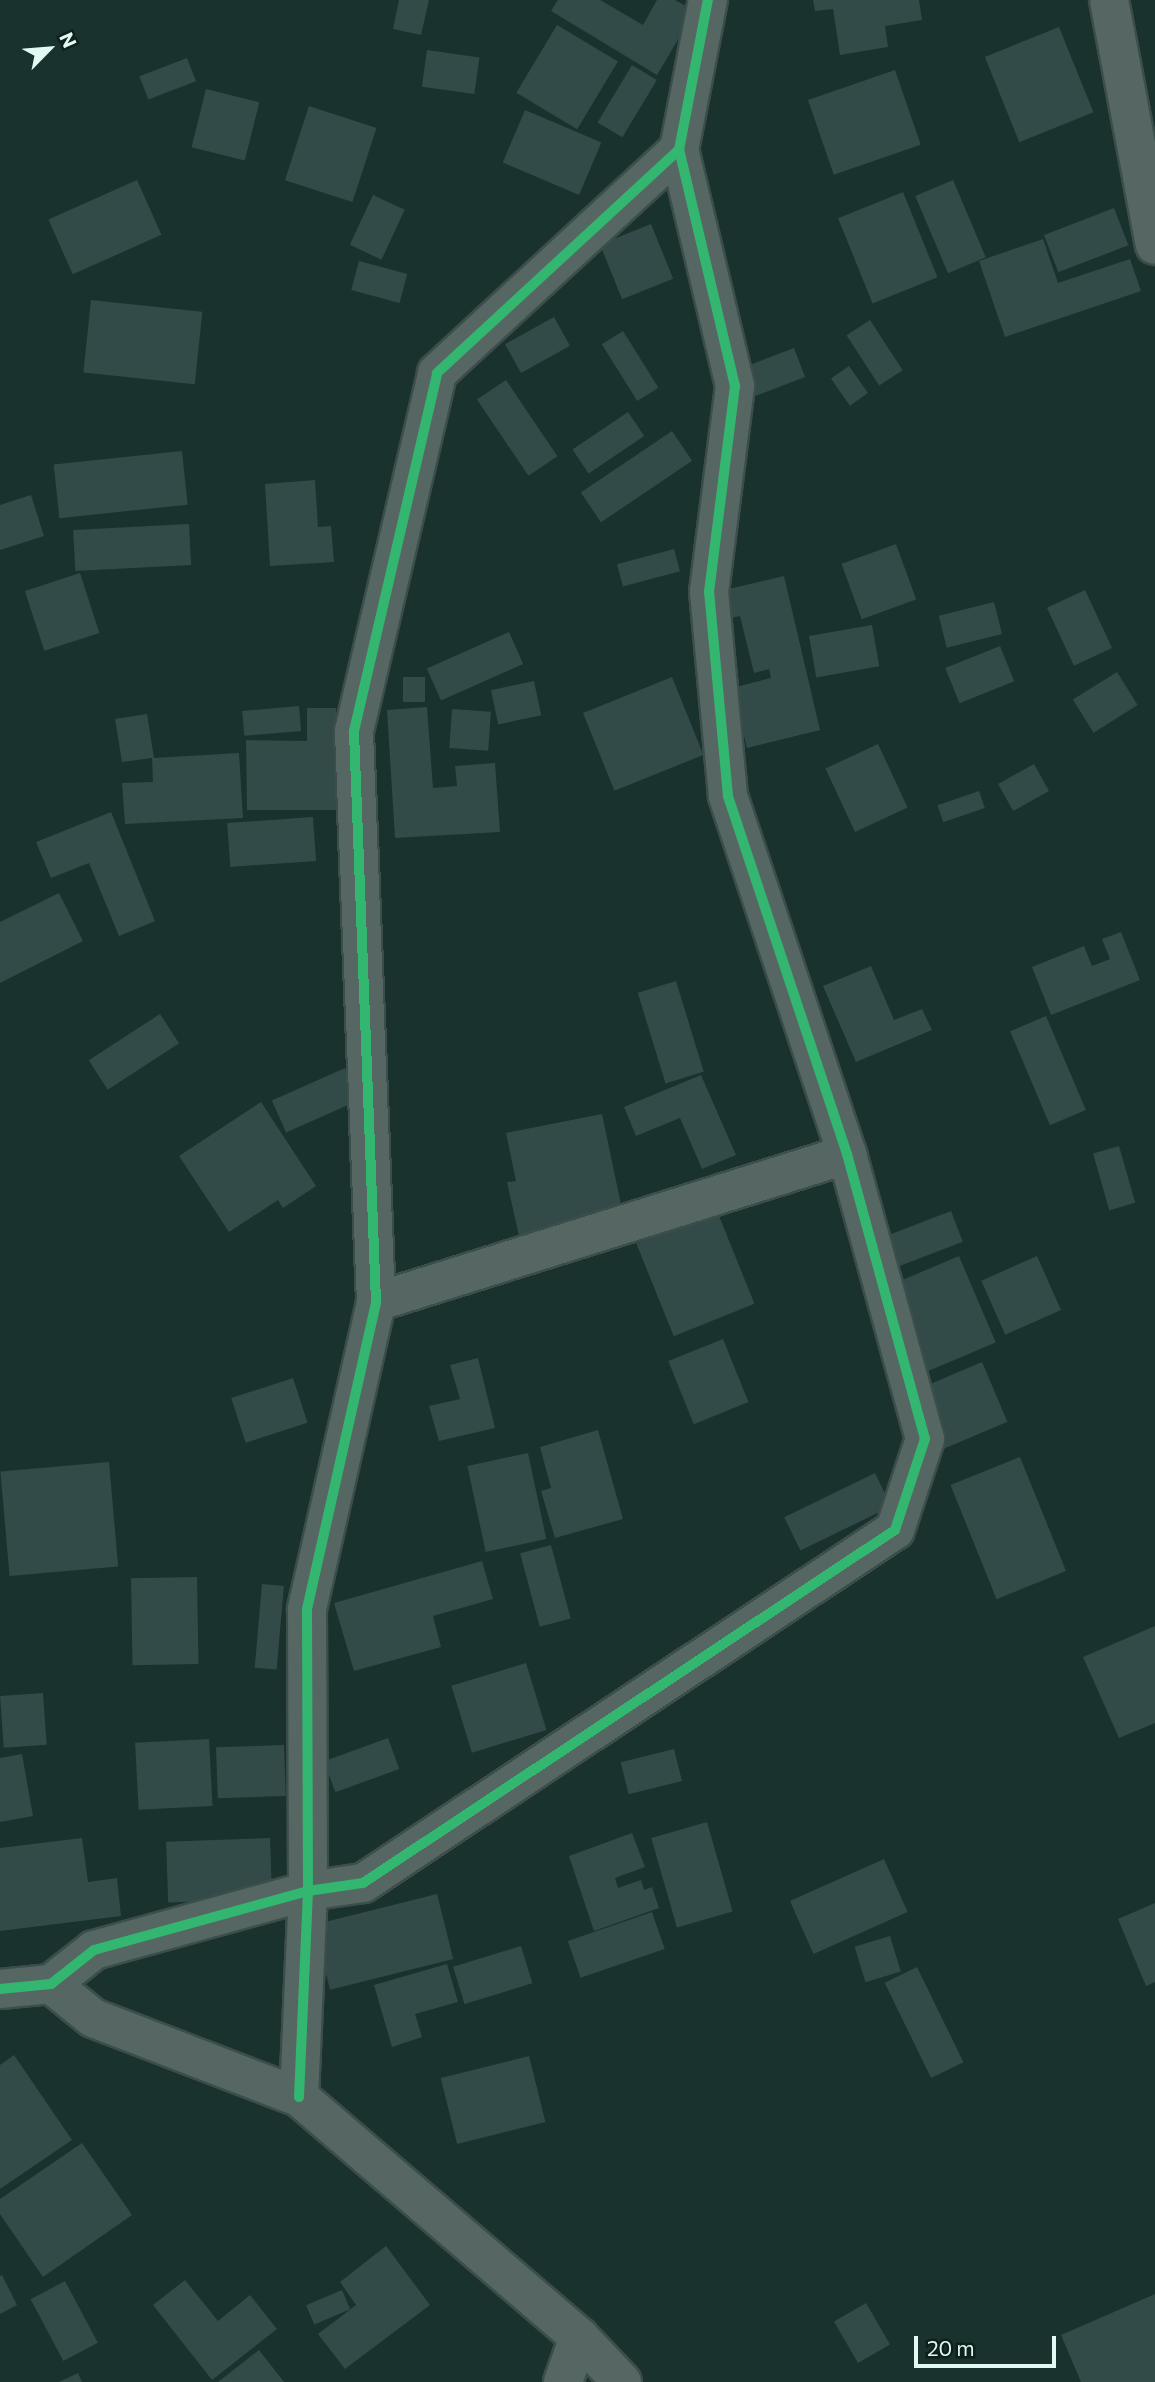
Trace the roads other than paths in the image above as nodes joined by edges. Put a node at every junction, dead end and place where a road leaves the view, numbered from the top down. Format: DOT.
graph roads {
  1 [pos="708,0"];
  2 [pos="1108,0"];
  3 [pos="679,150"];
  4 [pos="1155,245"];
  5 [pos="847,1154"];
  6 [pos="376,1302"];
  7 [pos="308,1891"];
  8 [pos="51,1984"];
  9 [pos="0,1989"];
  10 [pos="299,2097"];
  11 [pos="579,2337"];
  12 [pos="563,2382"];
  13 [pos="622,2382"];
  1 -- 3 [label="street"];
  2 -- 4 [label="street"];
  3 -- 5 [label="street"];
  3 -- 6 [label="street"];
  5 -- 6 [label="street"];
  5 -- 7 [label="street"];
  6 -- 7 [label="street"];
  7 -- 8 [label="street"];
  7 -- 10 [label="street"];
  8 -- 9 [label="street"];
  8 -- 10 [label="street"];
  10 -- 11 [label="street"];
  11 -- 12 [label="street"];
  11 -- 13 [label="street"];
}
